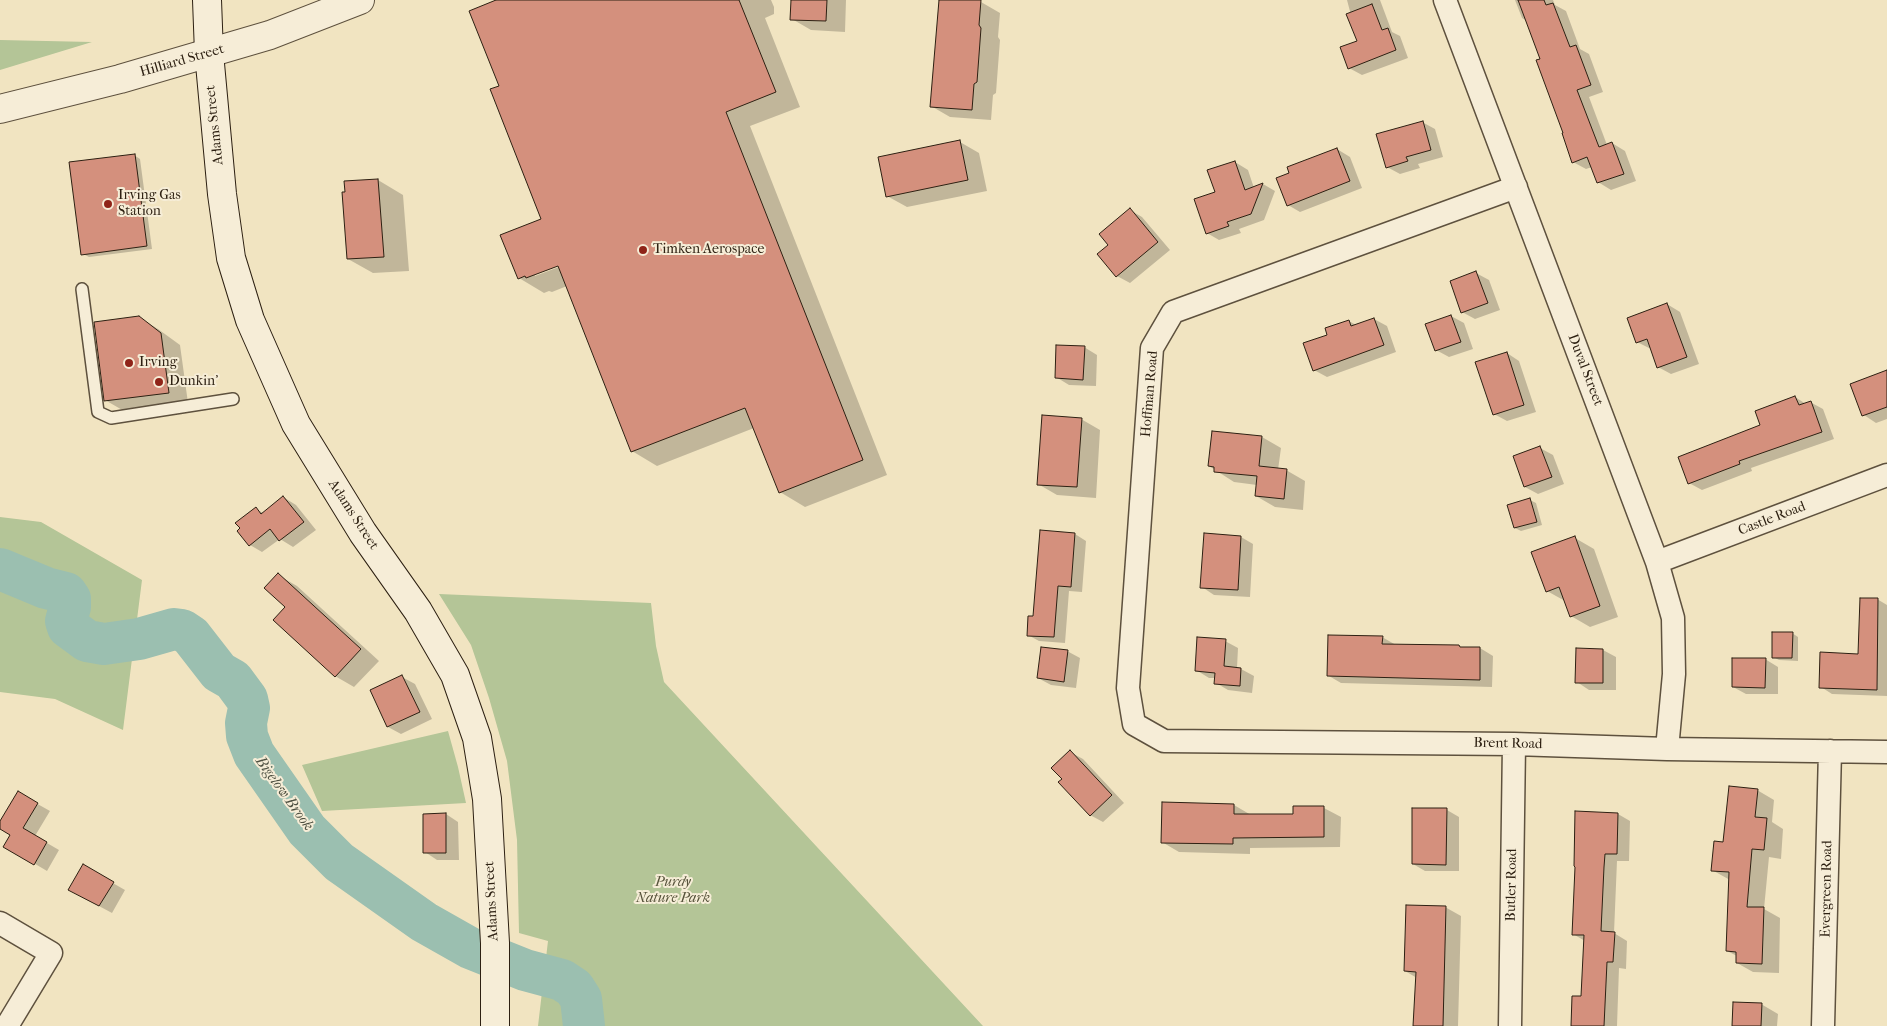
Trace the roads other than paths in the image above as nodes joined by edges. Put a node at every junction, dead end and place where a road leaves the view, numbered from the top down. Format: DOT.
graph roads {
  1 [pos="207,0"];
  2 [pos="360,0"];
  3 [pos="1445,0"];
  4 [pos="208,53"];
  5 [pos="0,109"];
  6 [pos="1516,187"];
  7 [pos="82,288"];
  8 [pos="233,398"];
  9 [pos="1887,475"];
  10 [pos="1657,562"];
  11 [pos="1134,724"];
  12 [pos="1514,744"];
  13 [pos="1667,749"];
  14 [pos="1830,751"];
  15 [pos="1887,752"];
  16 [pos="0,923"];
  17 [pos="7,1026"];
  18 [pos="495,1026"];
  19 [pos="1510,1026"];
  20 [pos="1824,1026"];
  1 -- 4 [label="main road, Adams Street"];
  2 -- 4 [label="main road, Hilliard Street"];
  3 -- 6 [label="street, Duval Street"];
  4 -- 5 [label="main road, Hilliard Street"];
  4 -- 18 [label="main road, Adams Street"];
  6 -- 10 [label="street, Duval Street"];
  6 -- 11 [label="street, Hoffman Road"];
  7 -- 8 [label="lane"];
  9 -- 10 [label="street, Castle Road"];
  10 -- 13 [label="street, Duval Street"];
  11 -- 12 [label="street, Brent Road"];
  12 -- 13 [label="street, Brent Road"];
  12 -- 19 [label="street, Butler Road"];
  13 -- 14 [label="street, Brent Road"];
  14 -- 15 [label="street, Brent Road"];
  14 -- 20 [label="street, Evergreen Road"];
  16 -- 17 [label="street"];
}
